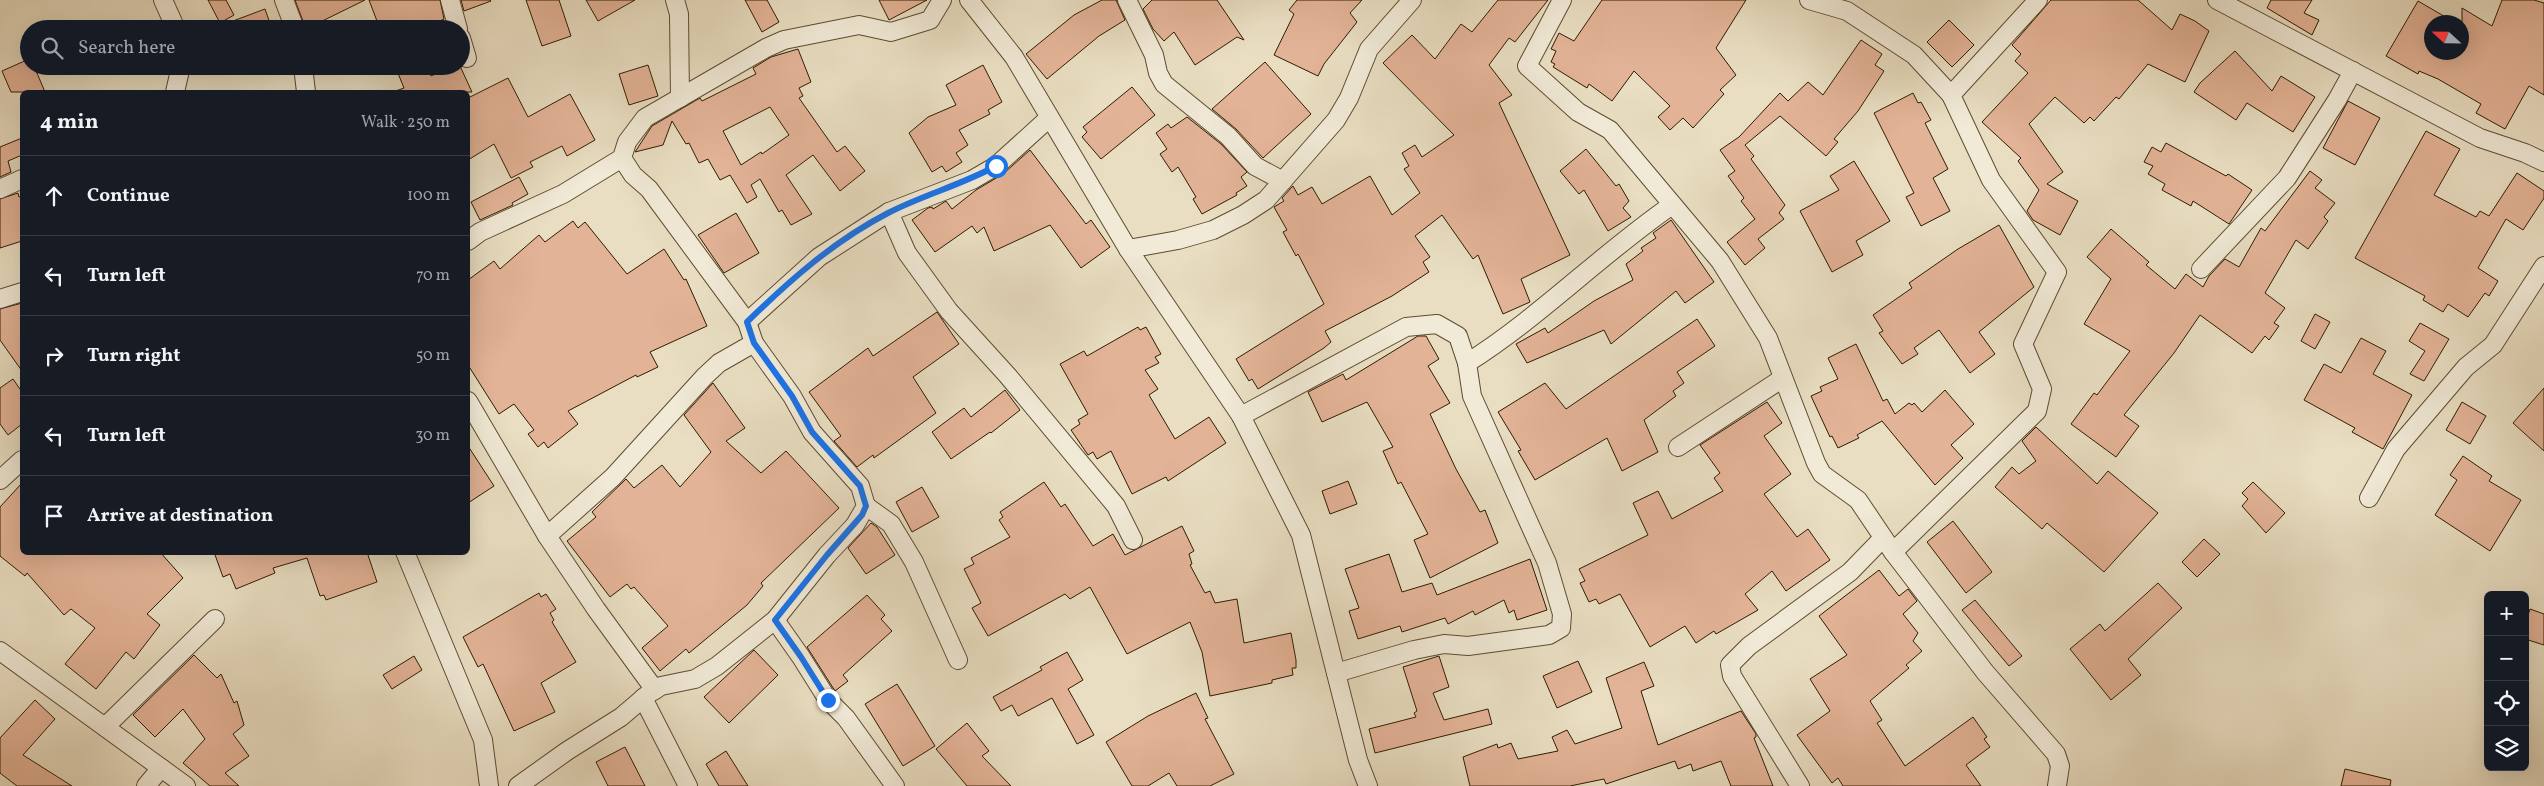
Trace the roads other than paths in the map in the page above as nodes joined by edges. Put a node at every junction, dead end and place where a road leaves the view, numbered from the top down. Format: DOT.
graph roads {
  1 [pos="163,0"];
  2 [pos="284,0"];
  3 [pos="450,0"];
  4 [pos="674,0"];
  5 [pos="942,0"];
  6 [pos="969,0"];
  7 [pos="1127,0"];
  8 [pos="1412,0"];
  9 [pos="1562,0"];
  10 [pos="1808,0"];
  11 [pos="2038,0"];
  12 [pos="2217,0"];
  13 [pos="172,20"];
  14 [pos="292,20"];
  15 [pos="456,20"];
  16 [pos="2353,71"];
  17 [pos="179,75"];
  18 [pos="304,75"];
  19 [pos="175,90"];
  20 [pos="306,90"];
  21 [pos="1951,95"];
  22 [pos="680,98"];
  23 [pos="1049,118"];
  24 [pos="622,158"];
  25 [pos="2544,162"];
  26 [pos="20,180"];
  27 [pos="1284,181"];
  28 [pos="0,189"];
  29 [pos="1672,205"];
  30 [pos="889,212"];
  31 [pos="470,240"];
  32 [pos="1128,249"];
  33 [pos="2544,266"];
  34 [pos="2201,269"];
  35 [pos="20,293"];
  36 [pos="0,299"];
  37 [pos="747,322"];
  38 [pos="754,343"];
  39 [pos="1467,363"];
  40 [pos="1783,378"];
  41 [pos="470,404"];
  42 [pos="1241,416"];
  43 [pos="1678,447"];
  44 [pos="20,462"];
  45 [pos="0,480"];
  46 [pos="2369,498"];
  47 [pos="866,506"];
  48 [pos="547,536"];
  49 [pos="1133,540"];
  50 [pos="1888,545"];
  51 [pos="406,555"];
  52 [pos="215,619"];
  53 [pos="775,620"];
  54 [pos="0,650"];
  55 [pos="958,660"];
  56 [pos="1336,673"];
  57 [pos="649,694"];
  58 [pos="105,727"];
  59 [pos="161,768"];
  60 [pos="146,786"];
  61 [pos="186,786"];
  62 [pos="489,786"];
  63 [pos="518,786"];
  64 [pos="688,786"];
  65 [pos="895,786"];
  66 [pos="1368,786"];
  67 [pos="1800,786"];
  68 [pos="2057,786"];
  1 -- 13 [label="street"];
  2 -- 14 [label="street"];
  3 -- 15 [label="street"];
  4 -- 22 [label="street"];
  5 -- 22 [label="street"];
  6 -- 23 [label="street"];
  7 -- 27 [label="street"];
  8 -- 27 [label="street"];
  9 -- 29 [label="street"];
  10 -- 21 [label="street"];
  11 -- 21 [label="street"];
  12 -- 16 [label="street"];
  16 -- 25 [label="street"];
  16 -- 34 [label="street"];
  17 -- 19 [label="street"];
  18 -- 20 [label="street"];
  21 -- 50 [label="street"];
  22 -- 24 [label="street"];
  23 -- 30 [label="street"];
  23 -- 32 [label="street"];
  24 -- 31 [label="street"];
  24 -- 37 [label="street"];
  26 -- 28 [label="street"];
  27 -- 32 [label="street"];
  29 -- 39 [label="street"];
  29 -- 40 [label="street"];
  30 -- 37 [label="street"];
  30 -- 49 [label="street"];
  32 -- 42 [label="street"];
  33 -- 46 [label="street"];
  35 -- 36 [label="street"];
  37 -- 38 [label="street"];
  38 -- 47 [label="street"];
  38 -- 48 [label="street"];
  39 -- 42 [label="street"];
  39 -- 56 [label="street"];
  40 -- 43 [label="street"];
  40 -- 50 [label="street"];
  41 -- 48 [label="street"];
  42 -- 56 [label="street"];
  44 -- 45 [label="street"];
  47 -- 53 [label="street"];
  47 -- 55 [label="street"];
  48 -- 57 [label="street"];
  50 -- 67 [label="street"];
  50 -- 68 [label="street"];
  51 -- 62 [label="street"];
  52 -- 58 [label="street"];
  53 -- 57 [label="street"];
  53 -- 65 [label="street"];
  54 -- 58 [label="street"];
  56 -- 66 [label="street"];
  57 -- 63 [label="street"];
  57 -- 64 [label="street"];
  58 -- 59 [label="street"];
  59 -- 60 [label="street"];
  59 -- 61 [label="street"];
}
